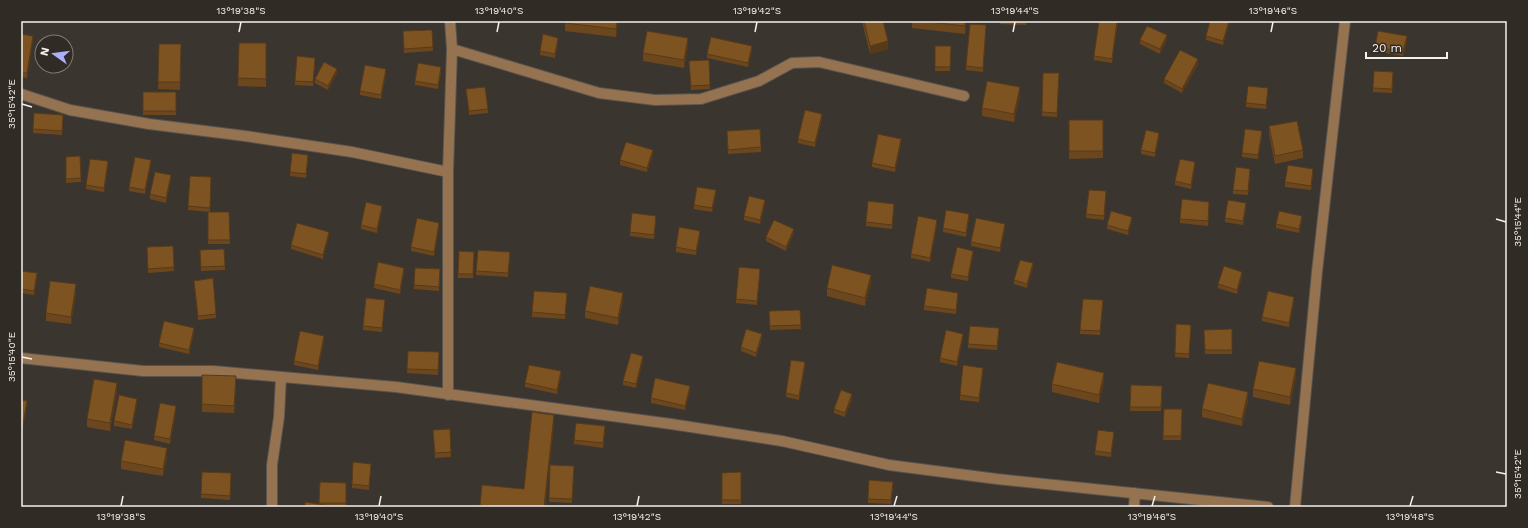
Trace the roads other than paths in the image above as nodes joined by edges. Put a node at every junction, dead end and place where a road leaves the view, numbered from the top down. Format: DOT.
graph roads {
  1 [pos="450,21"];
  2 [pos="1345,21"];
  3 [pos="452,49"];
  4 [pos="21,94"];
  5 [pos="964,96"];
  6 [pos="448,172"];
  7 [pos="21,358"];
  8 [pos="280,377"];
  9 [pos="448,395"];
  10 [pos="1135,493"];
  11 [pos="272,507"];
  12 [pos="1134,507"];
  13 [pos="1268,507"];
  14 [pos="1295,507"];
  1 -- 3 [label="street"];
  2 -- 14 [label="street"];
  3 -- 5 [label="street"];
  3 -- 6 [label="street"];
  4 -- 6 [label="street"];
  6 -- 9 [label="street"];
  7 -- 8 [label="street"];
  8 -- 9 [label="street"];
  8 -- 11 [label="street"];
  9 -- 10 [label="street"];
  10 -- 12 [label="street"];
  10 -- 13 [label="street"];
}
